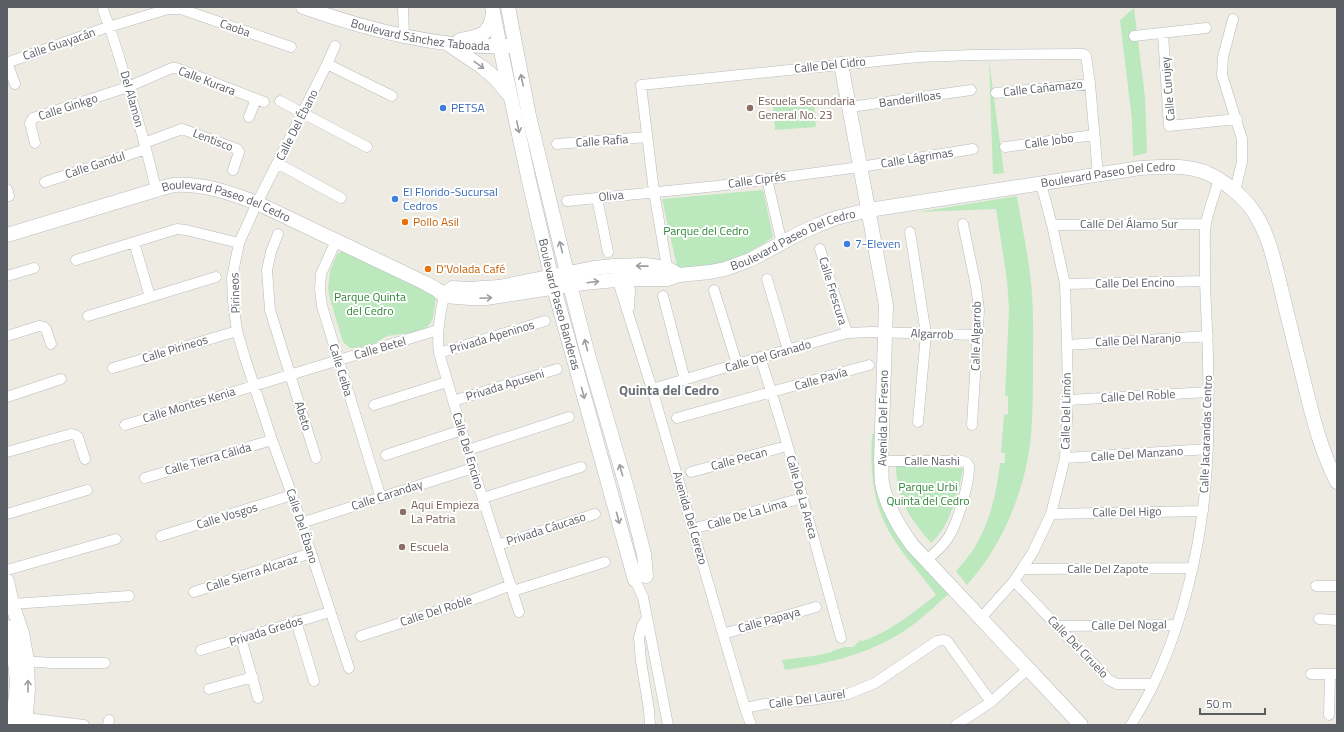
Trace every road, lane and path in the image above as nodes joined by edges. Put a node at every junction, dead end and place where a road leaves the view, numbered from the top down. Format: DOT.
graph roads {
  1 [pos="303,7"];
  2 [pos="403,7"];
  3 [pos="508,7"];
  4 [pos="493,9"];
  5 [pos="103,10"];
  6 [pos="1233,19"];
  7 [pos="110,27"];
  8 [pos="1206,28"];
  9 [pos="1164,33"];
  10 [pos="404,36"];
  11 [pos="1134,36"];
  12 [pos="446,43"];
  13 [pos="335,46"];
  14 [pos="515,46"];
  15 [pos="291,47"];
  16 [pos="500,47"];
  17 [pos="327,64"];
  18 [pos="841,64"];
  19 [pos="15,84"];
  20 [pos="1090,84"];
  21 [pos="128,87"];
  22 [pos="971,90"];
  23 [pos="996,93"];
  24 [pos="392,96"];
  25 [pos="511,98"];
  26 [pos="280,101"];
  27 [pos="850,107"];
  28 [pos="302,113"];
  29 [pos="249,117"];
  30 [pos="1237,119"];
  31 [pos="1094,135"];
  32 [pos="647,137"];
  33 [pos="35,143"];
  34 [pos="557,144"];
  35 [pos="145,146"];
  36 [pos="367,147"];
  37 [pos="1005,147"];
  38 [pos="973,149"];
  39 [pos="277,163"];
  40 [pos="860,167"];
  41 [pos="233,170"];
  42 [pos="1098,175"];
  43 [pos="767,179"];
  44 [pos="1219,179"];
  45 [pos="45,182"];
  46 [pos="1040,184"];
  47 [pos="156,190"];
  48 [pos="1234,191"];
  49 [pos="654,192"];
  50 [pos="341,198"];
  51 [pos="597,198"];
  52 [pos="567,201"];
  53 [pos="257,203"];
  54 [pos="868,210"];
  55 [pos="963,224"];
  56 [pos="1206,224"];
  57 [pos="1052,225"];
  58 [pos="910,232"];
  59 [pos="278,234"];
  60 [pos="7,235"];
  61 [pos="336,241"];
  62 [pos="134,242"];
  63 [pos="239,243"];
  64 [pos="782,244"];
  65 [pos="820,249"];
  66 [pos="608,252"];
  67 [pos="76,260"];
  68 [pos="34,268"];
  69 [pos="620,272"];
  70 [pos="671,274"];
  71 [pos="7,276"];
  72 [pos="216,277"];
  73 [pos="569,279"];
  74 [pos="768,279"];
  75 [pos="1205,281"];
  76 [pos="553,282"];
  77 [pos="1065,284"];
  78 [pos="714,290"];
  79 [pos="442,291"];
  80 [pos="663,296"];
  81 [pos="150,297"];
  82 [pos="88,316"];
  83 [pos="545,320"];
  84 [pos="438,330"];
  85 [pos="237,331"];
  86 [pos="886,332"];
  87 [pos="847,333"];
  88 [pos="926,334"];
  89 [pos="978,335"];
  90 [pos="7,336"];
  91 [pos="1208,336"];
  92 [pos="51,344"];
  93 [pos="1067,345"];
  94 [pos="788,350"];
  95 [pos="439,353"];
  96 [pos="760,357"];
  97 [pos="338,360"];
  98 [pos="737,364"];
  99 [pos="869,365"];
  100 [pos="113,368"];
  101 [pos="558,369"];
  102 [pos="290,374"];
  103 [pos="61,379"];
  104 [pos="685,380"];
  105 [pos="447,382"];
  106 [pos="254,385"];
  107 [pos="652,390"];
  108 [pos="1209,392"];
  109 [pos="772,393"];
  110 [pos="7,397"];
  111 [pos="1068,400"];
  112 [pos="453,401"];
  113 [pos="374,405"];
  114 [pos="569,417"];
  115 [pos="677,418"];
  116 [pos="918,422"];
  117 [pos="125,425"];
  118 [pos="972,425"];
  119 [pos="462,430"];
  120 [pos="272,440"];
  121 [pos="787,446"];
  122 [pos="1208,449"];
  123 [pos="468,450"];
  124 [pos="7,452"];
  125 [pos="386,455"];
  126 [pos="316,458"];
  127 [pos="1065,458"];
  128 [pos="85,459"];
  129 [pos="881,462"];
  130 [pos="581,467"];
  131 [pos="473,468"];
  132 [pos="691,472"];
  133 [pos="145,478"];
  134 [pos="1337,482"];
  135 [pos="87,490"];
  136 [pos="292,495"];
  137 [pos="381,498"];
  138 [pos="483,498"];
  139 [pos="802,498"];
  140 [pos="1203,511"];
  141 [pos="7,514"];
  142 [pos="595,514"];
  143 [pos="1051,514"];
  144 [pos="301,522"];
  145 [pos="693,530"];
  146 [pos="161,536"];
  147 [pos="116,539"];
  148 [pos="498,545"];
  149 [pos="311,553"];
  150 [pos="926,560"];
  151 [pos="605,562"];
  152 [pos="1193,568"];
  153 [pos="1023,569"];
  154 [pos="7,570"];
  155 [pos="641,578"];
  156 [pos="7,581"];
  157 [pos="1014,581"];
  158 [pos="1316,586"];
  159 [pos="1337,586"];
  160 [pos="512,588"];
  161 [pos="194,592"];
  162 [pos="129,596"];
  163 [pos="12,604"];
  164 [pos="816,607"];
  165 [pos="330,612"];
  166 [pos="519,612"];
  167 [pos="647,618"];
  168 [pos="981,618"];
  169 [pos="1319,619"];
  170 [pos="1337,620"];
  171 [pos="296,621"];
  172 [pos="1177,625"];
  173 [pos="1058,626"];
  174 [pos="7,627"];
  175 [pos="723,634"];
  176 [pos="361,636"];
  177 [pos="241,638"];
  178 [pos="841,638"];
  179 [pos="201,650"];
  180 [pos="16,660"];
  181 [pos="105,663"];
  182 [pos="349,668"];
  183 [pos="1029,668"];
  184 [pos="1311,674"];
  185 [pos="1334,674"];
  186 [pos="253,677"];
  187 [pos="314,681"];
  188 [pos="1154,684"];
  189 [pos="209,689"];
  190 [pos="258,698"];
  191 [pos="991,702"];
  192 [pos="745,708"];
  193 [pos="1330,715"];
  194 [pos="17,718"];
  195 [pos="84,725"];
  196 [pos="650,725"];
  197 [pos="668,725"];
  198 [pos="751,725"];
  199 [pos="956,725"];
  200 [pos="1081,725"];
  201 [pos="1131,725"];
  1 -- 10 [label="street, Boulevard Sánchez Taboada"];
  2 -- 10 [label="street"];
  3 -- 14 [label="street, Boulevard Paseo Banderas"];
  4 -- 12 [label="street"];
  4 -- 16 [label="street, Boulevard Paseo Banderas"];
  5 -- 7 [label="street, Del Alamon"];
  6 -- 30 [label="street"];
  7 -- 15 [label="street, Caoba"];
  7 -- 19 [label="street, Calle Guayacán"];
  7 -- 21 [label="street, Del Alamon"];
  8 -- 9 [label="street"];
  9 -- 11 [label="street"];
  9 -- 30 [label="street, Calle Curujey"];
  10 -- 12 [label="street, Boulevard Sánchez Taboada"];
  12 -- 16 [label="street, Boulevard Sánchez Taboada"];
  12 -- 25 [label="street, one-way"];
  13 -- 17 [label="street, Calle Del Ébano"];
  14 -- 16 [label="street, Boulevard Sánchez Taboada"];
  73 -- 14 [label="street, Boulevard Paseo Banderas, one-way"];
  16 -- 25 [label="street, Boulevard Paseo Banderas"];
  17 -- 24 [label="street"];
  17 -- 28 [label="street, Calle Del Ébano"];
  18 -- 20 [label="street, Calle Del Cidro"];
  18 -- 27 [label="street, Avenida Del Fresno"];
  18 -- 32 [label="street, Calle Del Cidro"];
  20 -- 23 [label="street, Calle Cañamazo"];
  20 -- 31 [label="street, Calle Del Cidro"];
  21 -- 29 [label="street, Calle Kurara"];
  21 -- 33 [label="street, Calle Ginkgo"];
  21 -- 35 [label="street, Del Alamon"];
  22 -- 27 [label="street, Banderilloas"];
  25 -- 76 [label="street, Boulevard Paseo Banderas, one-way"];
  26 -- 28 [label="street"];
  27 -- 40 [label="street, Avenida Del Fresno"];
  28 -- 36 [label="street"];
  28 -- 39 [label="street, Calle Del Ébano"];
  30 -- 48 [label="street"];
  31 -- 37 [label="street, Calle Jobo"];
  31 -- 42 [label="street, Calle Del Cidro"];
  32 -- 34 [label="street, Calle Rafia"];
  32 -- 49 [label="street, Calle Del Cidro"];
  35 -- 41 [label="street, Lentisco"];
  35 -- 45 [label="street, Calle Gandul"];
  35 -- 47 [label="street, Del Alamon"];
  38 -- 40 [label="street, Calle Lágrimas"];
  39 -- 50 [label="street"];
  39 -- 53 [label="street, Calle Del Ébano"];
  40 -- 43 [label="street, Calle Ciprés"];
  40 -- 54 [label="street, Avenida Del Fresno"];
  42 -- 44 [label="street, Boulevard Paseo Del Cedro"];
  42 -- 46 [label="street, Boulevard Paseo Del Cedro"];
  43 -- 49 [label="street, Calle Ciprés"];
  43 -- 64 [label="street"];
  44 -- 48 [label="street, Boulevard Paseo Del Cedro"];
  44 -- 56 [label="street, Calle Jacarandas Centro"];
  46 -- 54 [label="street, Boulevard Paseo Del Cedro"];
  46 -- 57 [label="street, Calle Del Limón"];
  47 -- 53 [label="street, Boulevard Paseo del Cedro"];
  47 -- 60 [label="street, Boulevard Paseo del Cedro"];
  48 -- 134 [label="street, Boulevard Paseo Del Cedro"];
  49 -- 51 [label="street, Oliva"];
  49 -- 70 [label="street, Calle Del Cidro"];
  51 -- 52 [label="street, Oliva"];
  51 -- 66 [label="street"];
  53 -- 61 [label="street, Boulevard Paseo del Cedro"];
  53 -- 63 [label="street, Pirineos"];
  54 -- 64 [label="street, Boulevard Paseo Del Cedro"];
  54 -- 86 [label="street, Avenida Del Fresno"];
  55 -- 89 [label="street, Calle Algarrob"];
  56 -- 57 [label="street, Calle Del Álamo Sur"];
  56 -- 75 [label="street, Calle Jacarandas Centro"];
  57 -- 77 [label="street, Calle Del Limón"];
  58 -- 88 [label="street"];
  59 -- 102 [label="street, Abeto"];
  61 -- 79 [label="street, Boulevard Paseo del Cedro"];
  61 -- 97 [label="street, Calle Ceiba"];
  62 -- 63 [label="street"];
  62 -- 67 [label="street"];
  62 -- 81 [label="street"];
  63 -- 85 [label="street, Pirineos"];
  64 -- 70 [label="street, Boulevard Paseo Del Cedro"];
  65 -- 87 [label="street, Calle Frescura"];
  68 -- 71 [label="street"];
  69 -- 70 [label="street, Boulevard Paseo del Cedro"];
  69 -- 73 [label="street, Boulevard Paseo del Cedro"];
  69 -- 107 [label="street, Avenida Del Cerezo"];
  72 -- 81 [label="street"];
  73 -- 76 [label="street, Boulevard Paseo del Cedro"];
  155 -- 73 [label="street, Boulevard Paseo Banderas, one-way"];
  74 -- 94 [label="street"];
  75 -- 77 [label="street, Calle Del Encino"];
  75 -- 91 [label="street, Calle Jacarandas Centro"];
  76 -- 79 [label="street, Boulevard Paseo del Cedro"];
  76 -- 155 [label="street, Boulevard Paseo Banderas, one-way"];
  77 -- 93 [label="street, Calle Del Limón"];
  78 -- 98 [label="street"];
  79 -- 84 [label="street, Calle Del Encino"];
  80 -- 104 [label="street"];
  81 -- 82 [label="street"];
  83 -- 95 [label="street, Privada Apeninos"];
  84 -- 95 [label="street, Calle Del Encino"];
  84 -- 97 [label="street, Calle Betel"];
  85 -- 100 [label="street, Calle Pirineos"];
  85 -- 106 [label="street, Pirineos"];
  86 -- 87 [label="street, Calle Del Granado"];
  86 -- 88 [label="street, Algarrob"];
  86 -- 129 [label="street, Avenida Del Fresno"];
  87 -- 94 [label="street, Calle Del Granado"];
  88 -- 89 [label="street, Algarrob"];
  88 -- 116 [label="street"];
  89 -- 118 [label="street, Calle Algarrob"];
  90 -- 92 [label="street"];
  91 -- 93 [label="street, Calle Del Naranjo"];
  91 -- 108 [label="street, Calle Jacarandas Centro"];
  93 -- 111 [label="street, Calle Del Limón"];
  94 -- 96 [label="street, Calle Del Granado"];
  95 -- 105 [label="street, Calle Del Encino"];
  96 -- 98 [label="street, Calle Del Granado"];
  96 -- 109 [label="street, Calle De La Areca"];
  97 -- 102 [label="street, Calle Betel"];
  97 -- 137 [label="street, Calle Ceiba"];
  98 -- 104 [label="street, Calle Del Granado"];
  99 -- 109 [label="street, Calle Pavía"];
  101 -- 112 [label="street, Privada Apuseni"];
  102 -- 106 [label="street, Calle Betel"];
  102 -- 126 [label="street, Abeto"];
  103 -- 110 [label="street"];
  104 -- 107 [label="street, Calle Del Granado"];
  105 -- 112 [label="street, Calle Del Encino"];
  105 -- 113 [label="street"];
  106 -- 117 [label="street, Calle Montes Kenia"];
  106 -- 120 [label="street, Calle Del Ëbano"];
  107 -- 145 [label="street, Avenida Del Cerezo"];
  108 -- 111 [label="street, Calle Del Roble"];
  108 -- 122 [label="street, Calle Jacarandas Centro"];
  109 -- 115 [label="street, Calle Pavía"];
  109 -- 121 [label="street, Calle De La Areca"];
  111 -- 127 [label="street, Calle Del Limón"];
  112 -- 119 [label="street, Calle Del Encino"];
  114 -- 123 [label="street"];
  119 -- 123 [label="street, Calle Del Encino"];
  119 -- 125 [label="street"];
  120 -- 133 [label="street, Calle Tierra Cálida"];
  120 -- 136 [label="street, Calle Del Ëbano"];
  121 -- 132 [label="street, Calle Pecan"];
  121 -- 139 [label="street, Calle De La Areca"];
  122 -- 127 [label="street, Calle Del Manzano"];
  122 -- 140 [label="street, Calle Jacarandas Centro"];
  123 -- 131 [label="street, Calle Del Encino"];
  124 -- 128 [label="street"];
  127 -- 143 [label="street, Calle Del Limón"];
  129 -- 150 [label="street, Avenida Del Fresno"];
  129 -- 150 [label="street, Calle Nashi"];
  130 -- 138 [label="street"];
  131 -- 137 [label="street, Calle Caranday"];
  131 -- 138 [label="street, Calle Del Encino"];
  135 -- 141 [label="street"];
  136 -- 144 [label="street, Calle Del Ëbano"];
  136 -- 146 [label="street, Calle Vosgos"];
  137 -- 144 [label="street, Calle Caranday"];
  138 -- 148 [label="street, Calle Del Encino"];
  139 -- 145 [label="street, Calle De La Lima"];
  139 -- 178 [label="street, Calle De La Areca"];
  140 -- 143 [label="street, Calle Del Higo"];
  140 -- 152 [label="street, Calle Jacarandas Centro"];
  142 -- 148 [label="street, Privada Cáucaso"];
  143 -- 153 [label="street, Calle Del Limón"];
  144 -- 149 [label="street, Calle Del Ëbano"];
  145 -- 175 [label="street, Avenida Del Cerezo"];
  147 -- 154 [label="street"];
  148 -- 160 [label="street, Calle Del Encino"];
  149 -- 161 [label="street, Calle Sierra Alcaraz"];
  149 -- 165 [label="street, Calle Del Ëbano"];
  150 -- 168 [label="street, Avenida Del Fresno"];
  151 -- 160 [label="street, Calle Del Roble"];
  152 -- 153 [label="street, Calle Del Zapote"];
  152 -- 172 [label="street, Calle Jacarandas Centro"];
  153 -- 157 [label="street, Calle Del Limón"];
  155 -- 167 [label="street, Boulevard Paseo Banderas"];
  156 -- 163 [label="street"];
  157 -- 168 [label="street, Calle Del Limón"];
  157 -- 173 [label="street, Calle Del Ciruelo"];
  158 -- 159 [label="street"];
  160 -- 166 [label="street, Calle Del Encino"];
  160 -- 176 [label="street, Calle Del Roble"];
  162 -- 163 [label="street"];
  163 -- 180 [label="street"];
  164 -- 175 [label="street, Calle Papaya"];
  165 -- 171 [label="street, Privada Gredos"];
  165 -- 182 [label="street, Calle Del Ëbano"];
  167 -- 196 [label="street"];
  167 -- 197 [label="street, Boulevard Paseo Banderas"];
  168 -- 183 [label="street, Avenida Del Fresno"];
  169 -- 170 [label="street"];
  171 -- 177 [label="street, Privada Gredos"];
  171 -- 187 [label="street"];
  172 -- 173 [label="street, Calle Del Nogal"];
  172 -- 188 [label="street, Calle Jacarandas Centro"];
  173 -- 188 [label="street, Calle Del Ciruelo"];
  174 -- 180 [label="street"];
  175 -- 192 [label="street, Avenida Del Cerezo"];
  177 -- 179 [label="street, Privada Gredos"];
  177 -- 186 [label="street"];
  180 -- 181 [label="street"];
  180 -- 194 [label="street"];
  183 -- 191 [label="street"];
  183 -- 200 [label="street, Avenida Del Fresno"];
  184 -- 185 [label="street"];
  185 -- 193 [label="street"];
  186 -- 189 [label="street"];
  186 -- 190 [label="street"];
  188 -- 201 [label="street, Calle Jacarandas Centro"];
  191 -- 192 [label="street, Calle Del Laurel"];
  191 -- 199 [label="street"];
  192 -- 198 [label="street, Avenida Del Cerezo"];
  194 -- 195 [label="street"];
}
